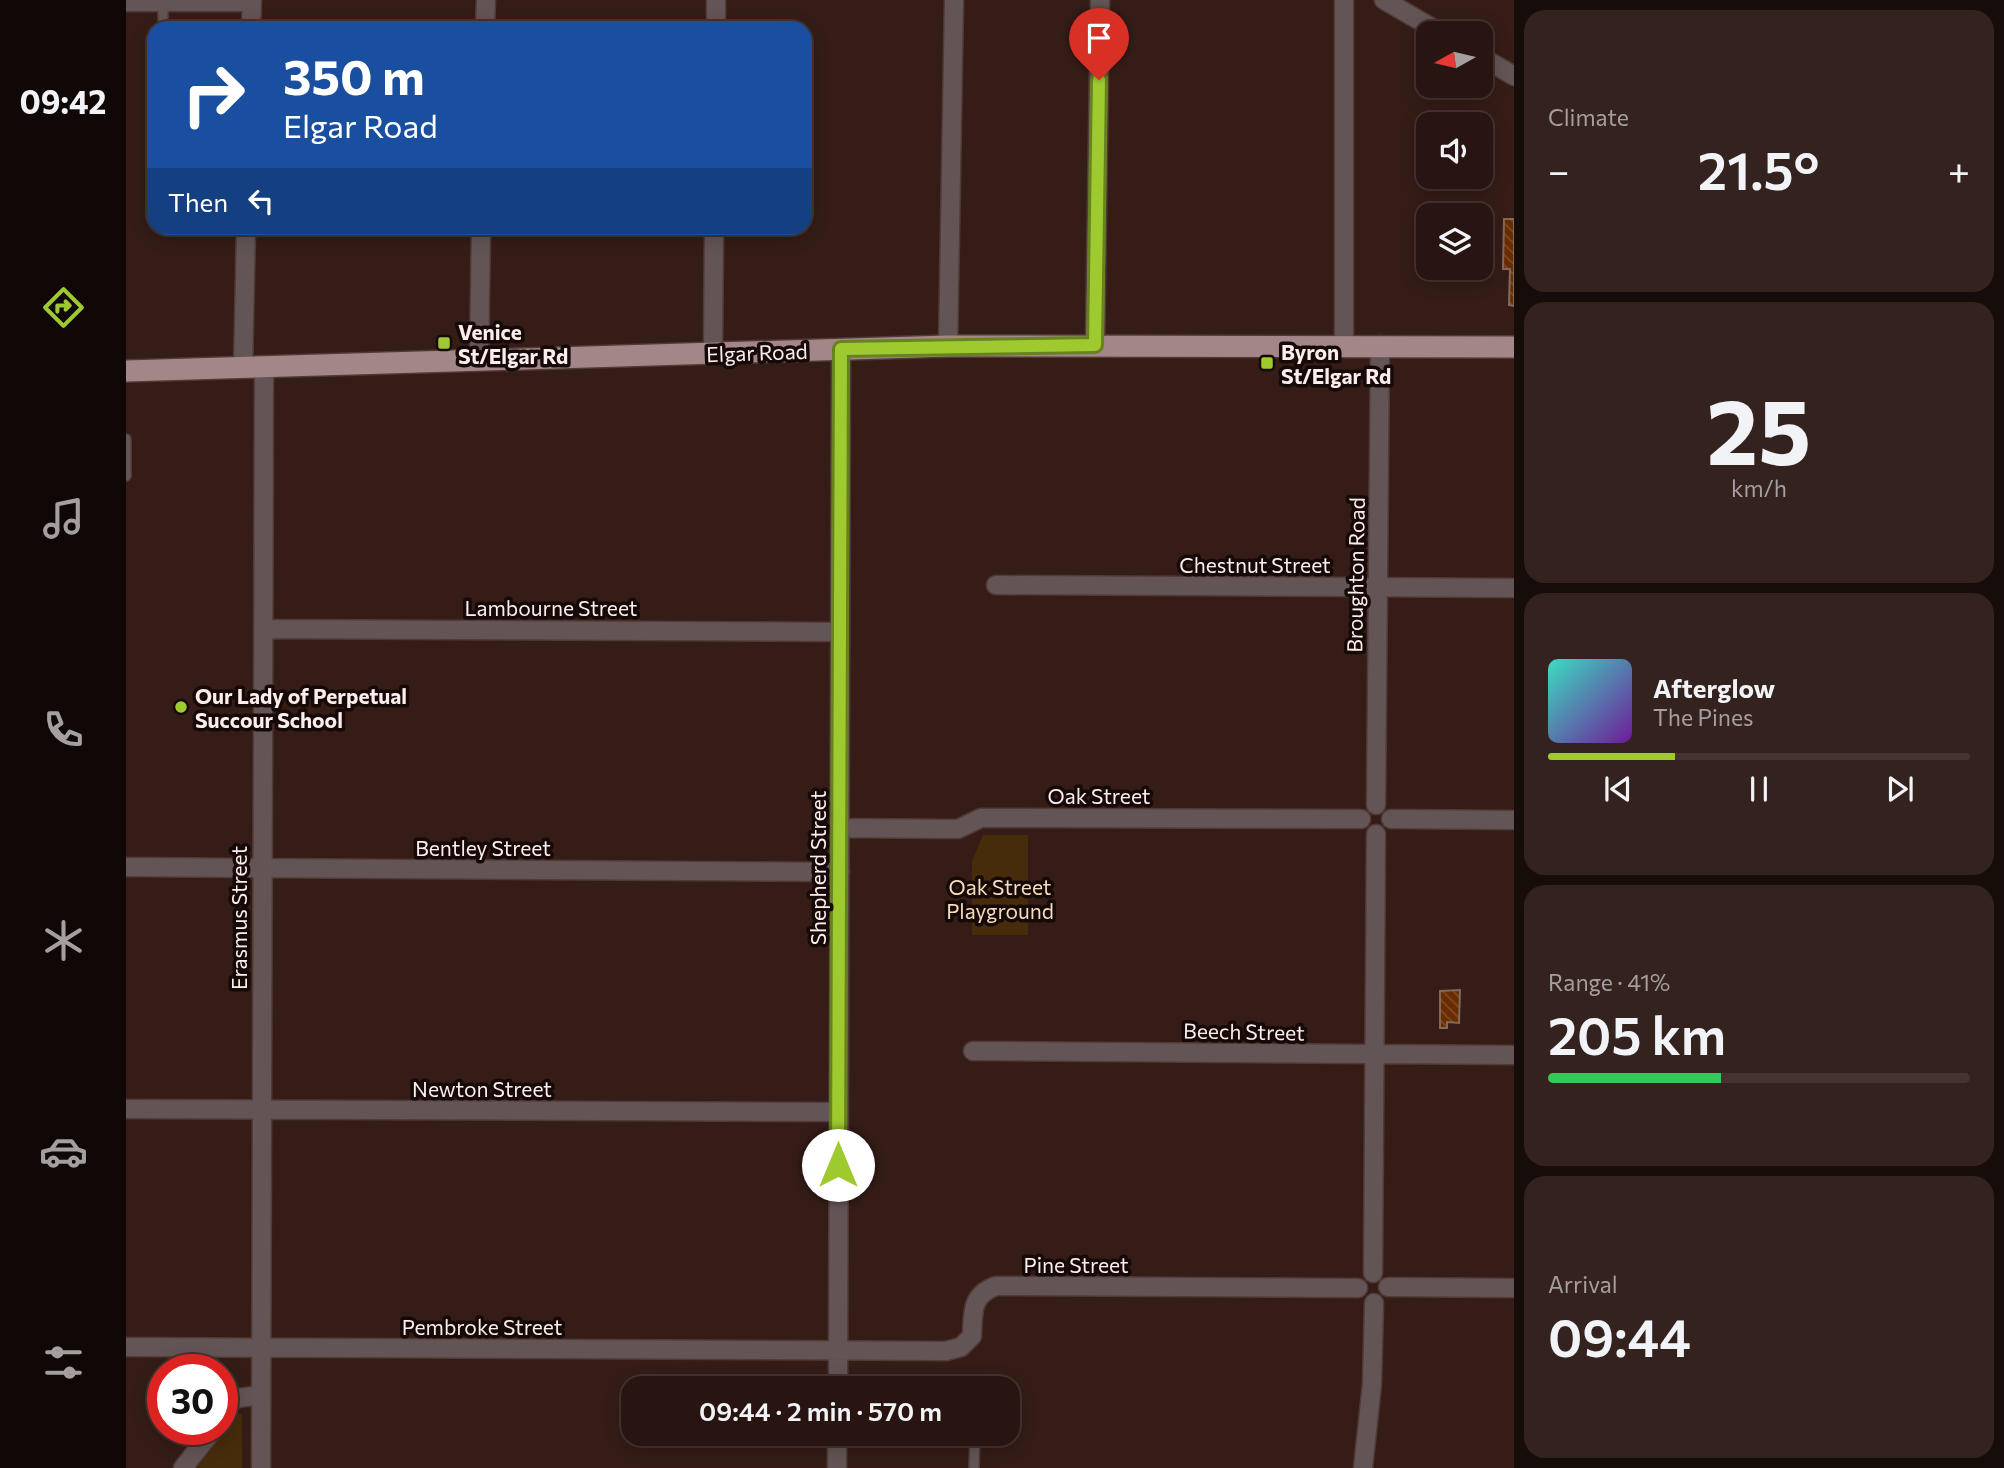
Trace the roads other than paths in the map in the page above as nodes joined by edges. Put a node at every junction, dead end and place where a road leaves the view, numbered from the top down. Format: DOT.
graph roads {
  1 [pos="486,0"];
  2 [pos="716,0"];
  3 [pos="954,0"];
  4 [pos="1100,0"];
  5 [pos="1344,0"];
  6 [pos="1384,0"];
  7 [pos="252,1"];
  8 [pos="126,2"];
  9 [pos="163,2"];
  10 [pos="163,21"];
  11 [pos="251,21"];
  12 [pos="485,21"];
  13 [pos="716,21"];
  14 [pos="1420,21"];
  15 [pos="1493,64"];
  16 [pos="1514,76"];
  17 [pos="246,235"];
  18 [pos="481,235"];
  19 [pos="714,235"];
  20 [pos="1095,345"];
  21 [pos="1344,345"];
  22 [pos="1380,345"];
  23 [pos="948,346"];
  24 [pos="1514,347"];
  25 [pos="841,349"];
  26 [pos="713,353"];
  27 [pos="479,361"];
  28 [pos="253,368"];
  29 [pos="126,371"];
  30 [pos="126,439"];
  31 [pos="126,476"];
  32 [pos="996,585"];
  33 [pos="1378,588"];
  34 [pos="1514,589"];
  35 [pos="263,629"];
  36 [pos="839,632"];
  37 [pos="1376,804"];
  38 [pos="1361,819"];
  39 [pos="1391,819"];
  40 [pos="1514,820"];
  41 [pos="840,828"];
  42 [pos="1376,834"];
  43 [pos="126,867"];
  44 [pos="262,868"];
  45 [pos="840,872"];
  46 [pos="973,1051"];
  47 [pos="1375,1055"];
  48 [pos="1514,1055"];
  49 [pos="126,1109"];
  50 [pos="260,1110"];
  51 [pos="838,1112"];
  52 [pos="1373,1273"];
  53 [pos="1388,1287"];
  54 [pos="1358,1288"];
  55 [pos="1514,1288"];
  56 [pos="1374,1303"];
  57 [pos="126,1347"];
  58 [pos="261,1348"];
  59 [pos="838,1349"];
  60 [pos="838,1376"];
  61 [pos="260,1395"];
  62 [pos="238,1398"];
  63 [pos="201,1445"];
  64 [pos="838,1446"];
  65 [pos="975,1446"];
  66 [pos="183,1468"];
  67 [pos="261,1468"];
  68 [pos="837,1468"];
  69 [pos="974,1468"];
  70 [pos="1363,1468"];
  1 -- 12 [label="street"];
  2 -- 13 [label="street"];
  3 -- 23 [label="street"];
  4 -- 20 [label="street"];
  5 -- 21 [label="street"];
  6 -- 14 [label="street"];
  7 -- 9 [label="street"];
  7 -- 11 [label="street"];
  8 -- 9 [label="street"];
  9 -- 10 [label="lane"];
  15 -- 16 [label="street"];
  17 -- 28 [label="street, Erasmus Street"];
  18 -- 27 [label="street"];
  19 -- 26 [label="street"];
  20 -- 21 [label="main road, Elgar Road"];
  20 -- 23 [label="main road, Elgar Road"];
  21 -- 22 [label="main road, Elgar Road"];
  22 -- 24 [label="main road, Elgar Road"];
  22 -- 33 [label="street, Broughton Road"];
  23 -- 25 [label="main road, Elgar Road"];
  25 -- 26 [label="main road, Elgar Road"];
  25 -- 36 [label="street, Shepherd Street"];
  26 -- 27 [label="main road, Elgar Road"];
  27 -- 28 [label="main road, Elgar Road"];
  28 -- 29 [label="main road, Elgar Road"];
  28 -- 35 [label="street, Erasmus Street"];
  30 -- 31 [label="lane"];
  32 -- 33 [label="street, Chestnut Street"];
  33 -- 34 [label="street, Chestnut Street"];
  33 -- 37 [label="street, Broughton Road"];
  35 -- 36 [label="street, Lambourne Street"];
  35 -- 44 [label="street, Erasmus Street"];
  36 -- 41 [label="street, Shepherd Street"];
  37 -- 38 [label="street"];
  37 -- 39 [label="street"];
  38 -- 41 [label="street, Oak Street"];
  38 -- 42 [label="street"];
  39 -- 40 [label="street"];
  39 -- 42 [label="street"];
  41 -- 45 [label="street, Shepherd Street"];
  42 -- 47 [label="street"];
  43 -- 44 [label="street, Bentley Street"];
  44 -- 45 [label="street, Bentley Street"];
  44 -- 50 [label="street, Erasmus Street"];
  45 -- 51 [label="street, Shepherd Street"];
  46 -- 47 [label="street, Beech Street"];
  47 -- 48 [label="street, Beech Street"];
  47 -- 52 [label="street"];
  49 -- 50 [label="street, Newton Street"];
  50 -- 51 [label="street, Newton Street"];
  50 -- 58 [label="street, Erasmus Street"];
  51 -- 59 [label="street, Shepherd Street"];
  52 -- 53 [label="street"];
  52 -- 54 [label="street"];
  53 -- 55 [label="street"];
  53 -- 56 [label="street"];
  54 -- 56 [label="street"];
  54 -- 59 [label="street, Pine Street"];
  56 -- 70 [label="street"];
  57 -- 58 [label="street, Pembroke Street"];
  58 -- 59 [label="street, Pembroke Street"];
  58 -- 61 [label="street, Erasmus Street"];
  59 -- 60 [label="street, Shepherd Street"];
  61 -- 62 [label="street"];
  61 -- 67 [label="street, Erasmus Street"];
  63 -- 66 [label="street"];
  64 -- 68 [label="street"];
  65 -- 69 [label="lane"];
}
